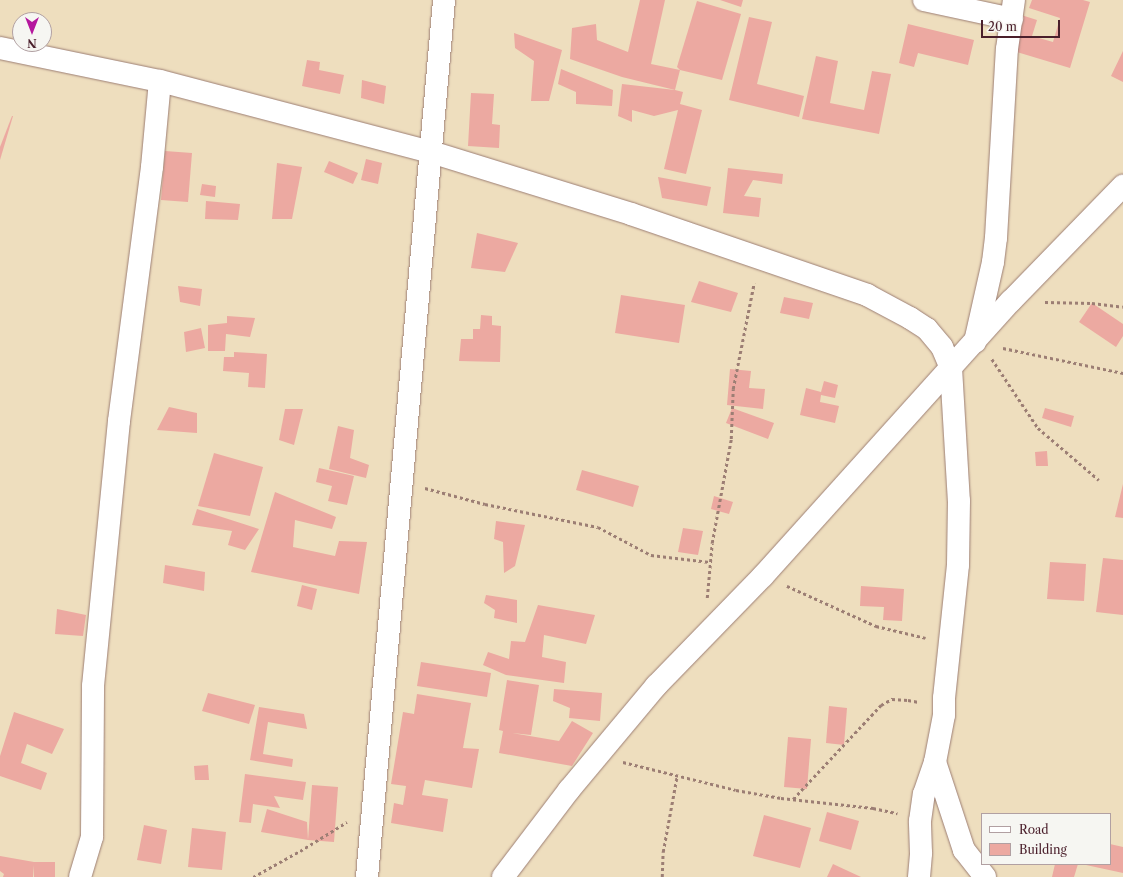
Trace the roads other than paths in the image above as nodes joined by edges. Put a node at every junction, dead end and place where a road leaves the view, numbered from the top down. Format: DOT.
graph roads {
  1 [pos="444,0"];
  2 [pos="924,0"];
  3 [pos="1013,9"];
  4 [pos="0,48"];
  5 [pos="160,81"];
  6 [pos="431,152"];
  7 [pos="1123,186"];
  8 [pos="978,343"];
  9 [pos="951,368"];
  10 [pos="936,762"];
  11 [pos="80,877"];
  12 [pos="367,877"];
  13 [pos="503,877"];
  14 [pos="920,877"];
  15 [pos="985,877"];
  1 -- 6 [label="street"];
  2 -- 3 [label="street"];
  3 -- 8 [label="street"];
  4 -- 5 [label="street"];
  5 -- 6 [label="street"];
  5 -- 11 [label="street"];
  6 -- 9 [label="street"];
  6 -- 12 [label="street"];
  7 -- 8 [label="street"];
  8 -- 9 [label="street"];
  9 -- 10 [label="street"];
  9 -- 13 [label="street"];
  10 -- 14 [label="street"];
  10 -- 15 [label="street"];
}
